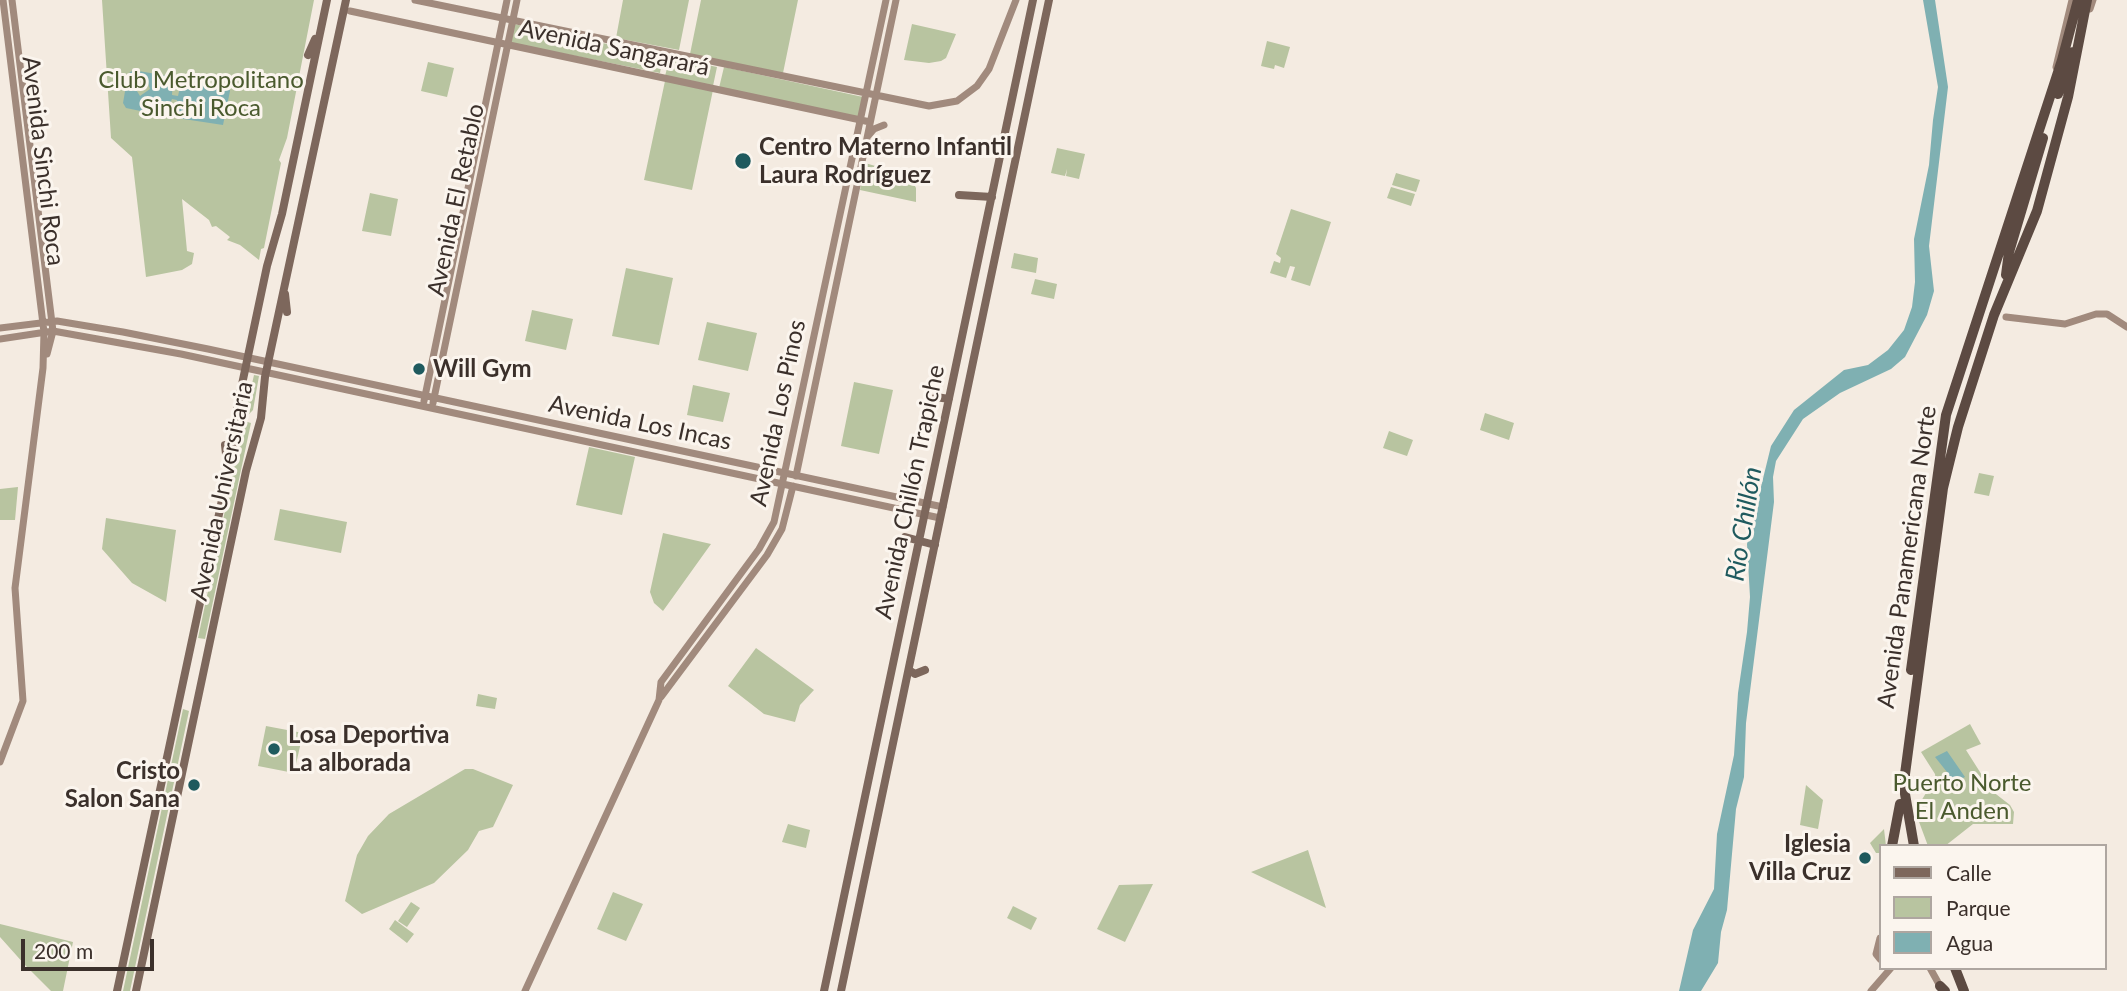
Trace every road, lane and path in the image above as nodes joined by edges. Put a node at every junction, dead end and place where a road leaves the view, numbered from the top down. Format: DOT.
graph roads {
  1 [pos="3,0"];
  2 [pos="12,0"];
  3 [pos="327,0"];
  4 [pos="346,0"];
  5 [pos="415,0"];
  6 [pos="508,0"];
  7 [pos="517,0"];
  8 [pos="886,0"];
  9 [pos="896,0"];
  10 [pos="1016,0"];
  11 [pos="1033,0"];
  12 [pos="1049,0"];
  13 [pos="2072,0"];
  14 [pos="2078,0"];
  15 [pos="2090,3"];
  16 [pos="350,11"];
  17 [pos="503,19"];
  18 [pos="513,21"];
  19 [pos="1028,22"];
  20 [pos="322,23"];
  21 [pos="1044,26"];
  22 [pos="499,43"];
  23 [pos="508,45"];
  24 [pos="522,48"];
  25 [pos="308,55"];
  26 [pos="505,59"];
  27 [pos="870,76"];
  28 [pos="880,76"];
  29 [pos="847,90"];
  30 [pos="2052,91"];
  31 [pos="866,94"];
  32 [pos="876,96"];
  33 [pos="897,101"];
  34 [pos="842,116"];
  35 [pos="861,120"];
  36 [pos="870,122"];
  37 [pos="884,125"];
  38 [pos="857,138"];
  39 [pos="867,140"];
  40 [pos="996,174"];
  41 [pos="1012,177"];
  42 [pos="959,195"];
  43 [pos="992,197"];
  44 [pos="842,209"];
  45 [pos="851,211"];
  46 [pos="985,227"];
  47 [pos="1001,230"];
  48 [pos="284,285"];
  49 [pos="287,312"];
  50 [pos="2006,317"];
  51 [pos="47,321"];
  52 [pos="965,322"];
  53 [pos="981,325"];
  54 [pos="2127,327"];
  55 [pos="0,328"];
  56 [pos="48,332"];
  57 [pos="0,339"];
  58 [pos="183,344"];
  59 [pos="181,354"];
  60 [pos="249,358"];
  61 [pos="269,362"];
  62 [pos="247,368"];
  63 [pos="267,372"];
  64 [pos="337,377"];
  65 [pos="334,386"];
  66 [pos="936,397"];
  67 [pos="949,399"];
  68 [pos="424,401"];
  69 [pos="433,403"];
  70 [pos="261,435"];
  71 [pos="614,437"];
  72 [pos="225,445"];
  73 [pos="612,447"];
  74 [pos="786,470"];
  75 [pos="246,471"];
  76 [pos="228,472"];
  77 [pos="796,472"];
  78 [pos="783,484"];
  79 [pos="793,486"];
  80 [pos="927,504"];
  81 [pos="943,507"];
  82 [pos="925,514"];
  83 [pos="940,517"];
  84 [pos="905,537"];
  85 [pos="919,542"];
  86 [pos="935,545"];
  87 [pos="911,579"];
  88 [pos="927,582"];
  89 [pos="908,670"];
  90 [pos="925,670"];
  91 [pos="659,700"];
  92 [pos="874,754"];
  93 [pos="890,758"];
  94 [pos="0,762"];
  95 [pos="1900,804"];
  96 [pos="1892,844"];
  97 [pos="1913,844"];
  98 [pos="1889,970"];
  99 [pos="1931,970"];
  100 [pos="1950,970"];
  101 [pos="1956,970"];
  102 [pos="1964,970"];
  103 [pos="1942,988"];
  104 [pos="1872,990"];
  105 [pos="117,991"];
  106 [pos="136,991"];
  107 [pos="525,991"];
  108 [pos="824,991"];
  109 [pos="841,991"];
  110 [pos="1957,991"];
  111 [pos="1964,991"];
  1 -- 51 [label="street, Avenida Sinchi Roca"];
  2 -- 51 [label="street, Avenida Sinchi Roca"];
  3 -- 20 [label="main road, Avenida Universitaria"];
  4 -- 48 [label="main road, Avenida Universitaria"];
  5 -- 17 [label="street, Avenida Sangarará"];
  6 -- 17 [label="street, Avenida El Retablo"];
  7 -- 18 [label="street, Avenida El Retablo"];
  8 -- 27 [label="street, Avenida Los Pinos"];
  9 -- 28 [label="street, Avenida Los Pinos"];
  10 -- 33 [label="street, Avenida Sangarará"];
  11 -- 19 [label="main road, Avenida Chillón Trapiche"];
  12 -- 21 [label="main road, Avenida Chillón Trapiche"];
  13 -- 30 [label="street"];
  14 -- 30 [label="highway, Avenida Panamericana Norte"];
  15 -- 97 [label="highway, Avenida Panamericana Norte"];
  16 -- 22 [label="street, Avenida Sangarará"];
  17 -- 18 [label="street, Avenida Sangarará"];
  17 -- 22 [label="street, Avenida El Retablo"];
  18 -- 23 [label="street, Avenida El Retablo"];
  18 -- 29 [label="street, Avenida Sangarará"];
  19 -- 21 [label="main road"];
  19 -- 40 [label="main road, Avenida Chillón Trapiche"];
  20 -- 25 [label="main road"];
  20 -- 60 [label="main road, Avenida Universitaria"];
  21 -- 41 [label="main road, Avenida Chillón Trapiche"];
  22 -- 23 [label="street, Avenida Sangarará"];
  22 -- 68 [label="street, Avenida El Retablo"];
  23 -- 24 [label="street, Avenida Sangarará"];
  23 -- 26 [label="street, Avenida El Retablo"];
  24 -- 26 [label="street"];
  24 -- 34 [label="street, Avenida Sangarará"];
  26 -- 69 [label="street, Avenida El Retablo"];
  27 -- 29 [label="street"];
  27 -- 31 [label="street, Avenida Los Pinos"];
  28 -- 32 [label="street, Avenida Los Pinos"];
  28 -- 33 [label="street"];
  29 -- 31 [label="street, Avenida Sangarará"];
  30 -- 95 [label="highway, Avenida Panamericana Norte"];
  31 -- 32 [label="street, Avenida Sangarará"];
  31 -- 35 [label="street, Avenida Los Pinos"];
  32 -- 33 [label="street, Avenida Sangarará"];
  32 -- 36 [label="street, Avenida Los Pinos"];
  34 -- 35 [label="street, Avenida Sangarará"];
  34 -- 38 [label="street"];
  35 -- 36 [label="street, Avenida Sangarará"];
  35 -- 38 [label="street, Avenida Los Pinos"];
  36 -- 39 [label="street, Avenida Los Pinos"];
  37 -- 39 [label="street"];
  38 -- 44 [label="street, Avenida Los Pinos"];
  39 -- 45 [label="street, Avenida Los Pinos"];
  40 -- 41 [label="main road"];
  40 -- 43 [label="main road, Avenida Chillón Trapiche"];
  41 -- 47 [label="main road, Avenida Chillón Trapiche"];
  42 -- 43 [label="main road"];
  43 -- 46 [label="main road, Avenida Chillón Trapiche"];
  44 -- 45 [label="street"];
  44 -- 74 [label="street, Avenida Los Pinos"];
  45 -- 77 [label="street, Avenida Los Pinos"];
  46 -- 47 [label="main road"];
  46 -- 52 [label="main road, Avenida Chillón Trapiche"];
  47 -- 53 [label="main road, Avenida Chillón Trapiche"];
  48 -- 49 [label="main road"];
  48 -- 61 [label="main road, Avenida Universitaria"];
  50 -- 54 [label="street"];
  51 -- 55 [label="street, Avenida Los Incas"];
  51 -- 56 [label="street, Avenida Sinchi Roca"];
  51 -- 58 [label="street, Avenida Los Incas"];
  52 -- 53 [label="main road"];
  52 -- 67 [label="main road, Avenida Chillón Trapiche"];
  53 -- 81 [label="main road, Avenida Chillón Trapiche"];
  56 -- 57 [label="street, Avenida Los Incas"];
  56 -- 59 [label="street, Avenida Los Incas"];
  56 -- 94 [label="street, Avenida Sinchi Roca"];
  58 -- 59 [label="street"];
  58 -- 60 [label="street, Avenida Los Incas"];
  59 -- 62 [label="street, Avenida Los Incas"];
  60 -- 61 [label="street, Avenida Los Incas"];
  60 -- 62 [label="main road, Avenida Universitaria"];
  61 -- 63 [label="main road, Avenida Universitaria"];
  61 -- 64 [label="street, Avenida Los Incas"];
  62 -- 63 [label="street, Avenida Los Incas"];
  62 -- 76 [label="main road, Avenida Universitaria"];
  63 -- 65 [label="street, Avenida Los Incas"];
  63 -- 75 [label="main road, Avenida Universitaria"];
  64 -- 65 [label="street"];
  64 -- 68 [label="street, Avenida Los Incas"];
  65 -- 68 [label="street, Avenida Los Incas"];
  66 -- 67 [label="main road"];
  67 -- 80 [label="main road, Avenida Chillón Trapiche"];
  68 -- 69 [label="street, Avenida Los Incas"];
  69 -- 71 [label="street, Avenida Los Incas"];
  69 -- 73 [label="street, Avenida Los Incas"];
  70 -- 75 [label="main road"];
  71 -- 73 [label="street"];
  71 -- 74 [label="street, Avenida Los Incas"];
  72 -- 76 [label="main road"];
  73 -- 78 [label="street, Avenida Los Incas"];
  74 -- 77 [label="street, Avenida Los Incas"];
  74 -- 78 [label="street, Avenida Los Pinos"];
  75 -- 106 [label="main road, Avenida Universitaria"];
  76 -- 105 [label="main road, Avenida Universitaria"];
  77 -- 80 [label="street, Avenida Los Incas"];
  78 -- 79 [label="street, Avenida Los Incas"];
  78 -- 91 [label="street, Avenida Los Pinos"];
  79 -- 82 [label="street, Avenida Los Incas"];
  79 -- 91 [label="street, Avenida Los Pinos"];
  80 -- 81 [label="street, Avenida Los Incas"];
  80 -- 82 [label="main road, Avenida Chillón Trapiche"];
  81 -- 83 [label="main road, Avenida Chillón Trapiche"];
  82 -- 83 [label="street, Avenida Los Incas"];
  82 -- 85 [label="main road, Avenida Chillón Trapiche"];
  83 -- 86 [label="main road, Avenida Chillón Trapiche"];
  84 -- 85 [label="main road"];
  85 -- 86 [label="main road"];
  85 -- 87 [label="main road, Avenida Chillón Trapiche"];
  86 -- 88 [label="main road, Avenida Chillón Trapiche"];
  87 -- 88 [label="main road"];
  87 -- 92 [label="main road, Avenida Chillón Trapiche"];
  88 -- 89 [label="main road, Avenida Chillón Trapiche"];
  89 -- 90 [label="main road"];
  89 -- 93 [label="main road, Avenida Chillón Trapiche"];
  91 -- 107 [label="street"];
  92 -- 93 [label="main road"];
  92 -- 108 [label="main road, Avenida Chillón Trapiche"];
  93 -- 109 [label="main road, Avenida Chillón Trapiche"];
  95 -- 96 [label="highway"];
  95 -- 97 [label="highway, Avenida Panamericana Norte"];
  98 -- 104 [label="street"];
  99 -- 103 [label="street"];
  100 -- 110 [label="highway"];
  101 -- 111 [label="highway"];
  102 -- 111 [label="highway"];
}
